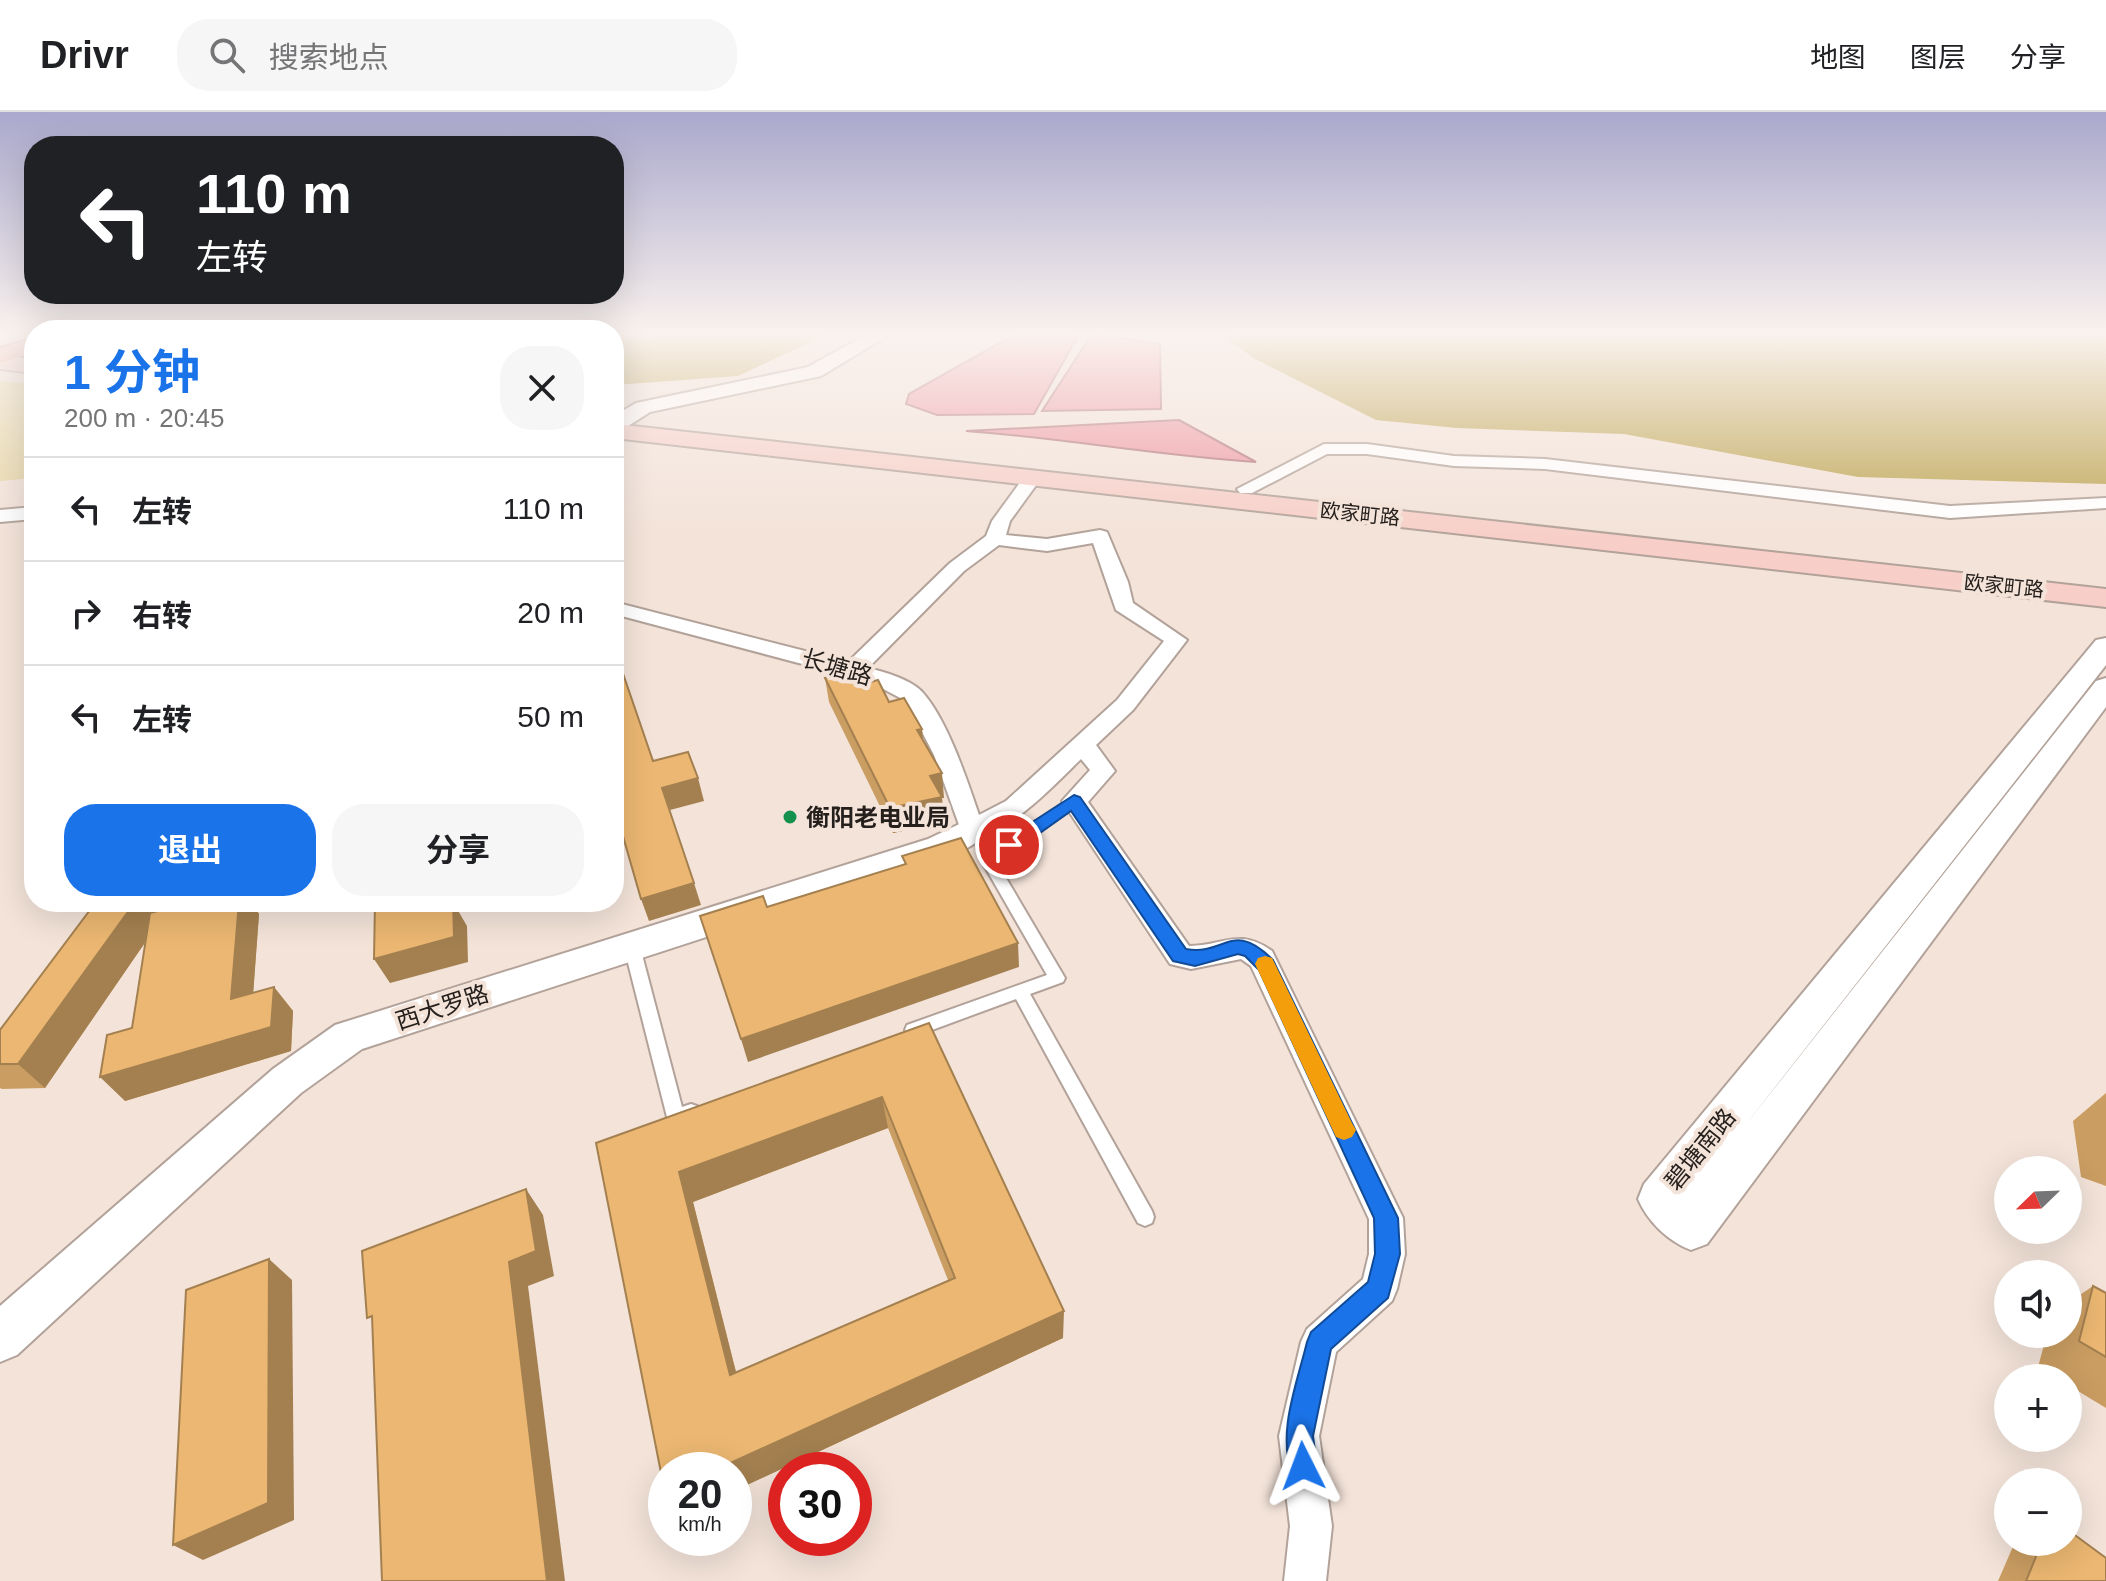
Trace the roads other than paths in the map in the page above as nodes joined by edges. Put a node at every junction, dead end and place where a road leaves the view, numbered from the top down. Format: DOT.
graph roads {
  1 [pos="682,401"];
  2 [pos="624,419"];
  3 [pos="624,425"];
  4 [pos="624,425"];
  5 [pos="1033,477"];
  6 [pos="1246,489"];
  7 [pos="2106,503"];
  8 [pos="24,514"];
  9 [pos="0,516"];
  10 [pos="995,539"];
  11 [pos="2106,585"];
  12 [pos="2106,598"];
  13 [pos="624,611"];
  14 [pos="2106,646"];
  15 [pos="853,670"];
  16 [pos="2106,687"];
  17 [pos="1083,744"];
  18 [pos="1074,801"];
  19 [pos="972,830"];
  20 [pos="632,947"];
  21 [pos="1020,991"];
  22 [pos="900,1035"];
  23 [pos="706,1106"];
  24 [pos="1145,1217"];
  25 [pos="0,1338"];
  26 [pos="1305,1581"];
  1 -- 2 [label="street"];
  3 -- 5 [label="main road, 欧家町路"];
  4 -- 6 [label="main road, 欧家町路"];
  5 -- 10 [label="street"];
  5 -- 12 [label="main road, 欧家町路"];
  6 -- 7 [label="street"];
  6 -- 11 [label="main road, 欧家町路"];
  8 -- 9 [label="street"];
  10 -- 15 [label="street"];
  10 -- 17 [label="street"];
  13 -- 15 [label="street, 长塘路"];
  14 -- 16 [label="street, 碧塘南路"];
  15 -- 19 [label="street, 长塘路"];
  17 -- 18 [label="street"];
  17 -- 19 [label="street"];
  18 -- 21 [label="lane"];
  18 -- 26 [label="street"];
  19 -- 20 [label="street, 西大罗路"];
  20 -- 23 [label="lane"];
  20 -- 25 [label="street, 西大罗路"];
  21 -- 22 [label="lane"];
  21 -- 24 [label="lane"];
}
